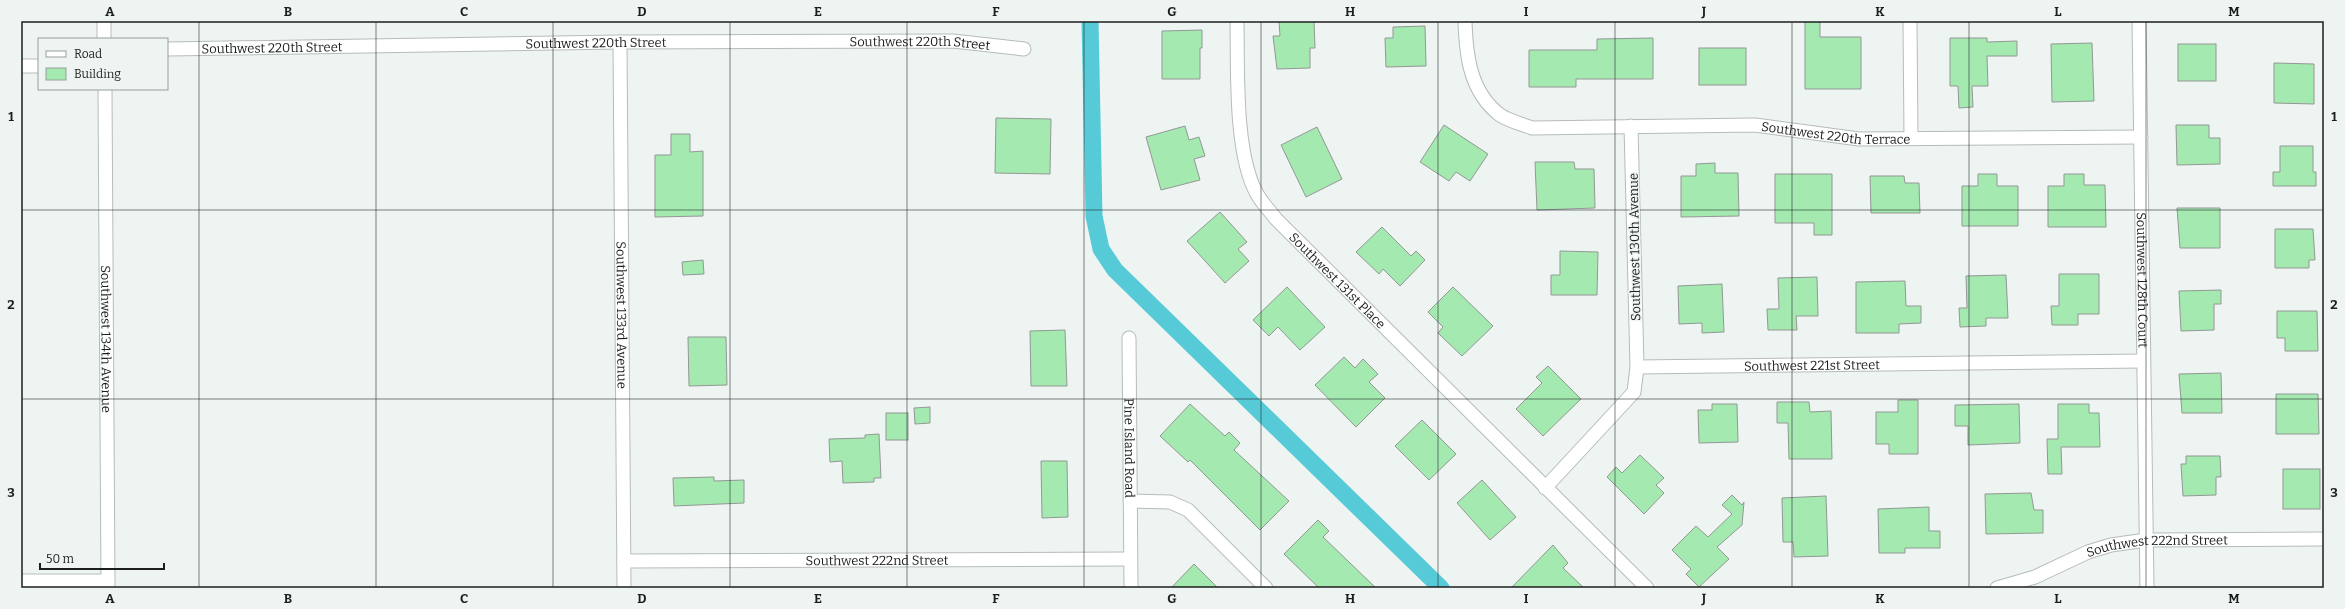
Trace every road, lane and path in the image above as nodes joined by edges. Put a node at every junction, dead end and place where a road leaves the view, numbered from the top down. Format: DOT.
graph roads {
  1 [pos="104,21"];
  2 [pos="1237,21"];
  3 [pos="1465,21"];
  4 [pos="1910,21"];
  5 [pos="2139,21"];
  6 [pos="104,38"];
  7 [pos="620,42"];
  8 [pos="168,49"];
  9 [pos="1024,49"];
  10 [pos="21,66"];
  11 [pos="38,66"];
  12 [pos="105,90"];
  13 [pos="1631,126"];
  14 [pos="2141,137"];
  15 [pos="1911,138"];
  16 [pos="1129,338"];
  17 [pos="2144,361"];
  18 [pos="1637,367"];
  19 [pos="1545,488"];
  20 [pos="1130,501"];
  21 [pos="2324,539"];
  22 [pos="2146,540"];
  23 [pos="1130,559"];
  24 [pos="624,561"];
  25 [pos="21,580"];
  26 [pos="108,585"];
  27 [pos="624,588"];
  28 [pos="1131,588"];
  29 [pos="1266,588"];
  30 [pos="1647,588"];
  31 [pos="1997,588"];
  32 [pos="2147,588"];
  1 -- 6 [label="street"];
  2 -- 19 [label="street, Southwest 131st Place"];
  3 -- 13 [label="street, Southwest 220th Terrace"];
  4 -- 15 [label="street"];
  5 -- 14 [label="street, Southwest 128th Court"];
  7 -- 8 [label="street, Southwest 220th Street"];
  7 -- 9 [label="street, Southwest 220th Street"];
  7 -- 24 [label="street, Southwest 133rd Avenue"];
  10 -- 11 [label="street"];
  12 -- 26 [label="street, Southwest 134th Avenue"];
  13 -- 15 [label="street, Southwest 220th Terrace"];
  13 -- 18 [label="street, Southwest 130th Avenue"];
  14 -- 15 [label="street, Southwest 220th Terrace"];
  14 -- 17 [label="street, Southwest 128th Court"];
  16 -- 20 [label="street, Pine Island Road"];
  17 -- 18 [label="street, Southwest 221st Street"];
  17 -- 22 [label="street, Southwest 128th Court"];
  18 -- 19 [label="street"];
  19 -- 30 [label="street, Southwest 131st Place"];
  20 -- 23 [label="street, Pine Island Road"];
  20 -- 29 [label="street"];
  21 -- 22 [label="street, Southwest 222nd Street"];
  22 -- 31 [label="street, Southwest 222nd Street"];
  22 -- 32 [label="street, Southwest 128th Court"];
  23 -- 24 [label="street, Southwest 222nd Street"];
  23 -- 28 [label="street, Pine Island Road"];
  24 -- 27 [label="street, Southwest 133rd Avenue"];
  25 -- 26 [label="street"];
}
